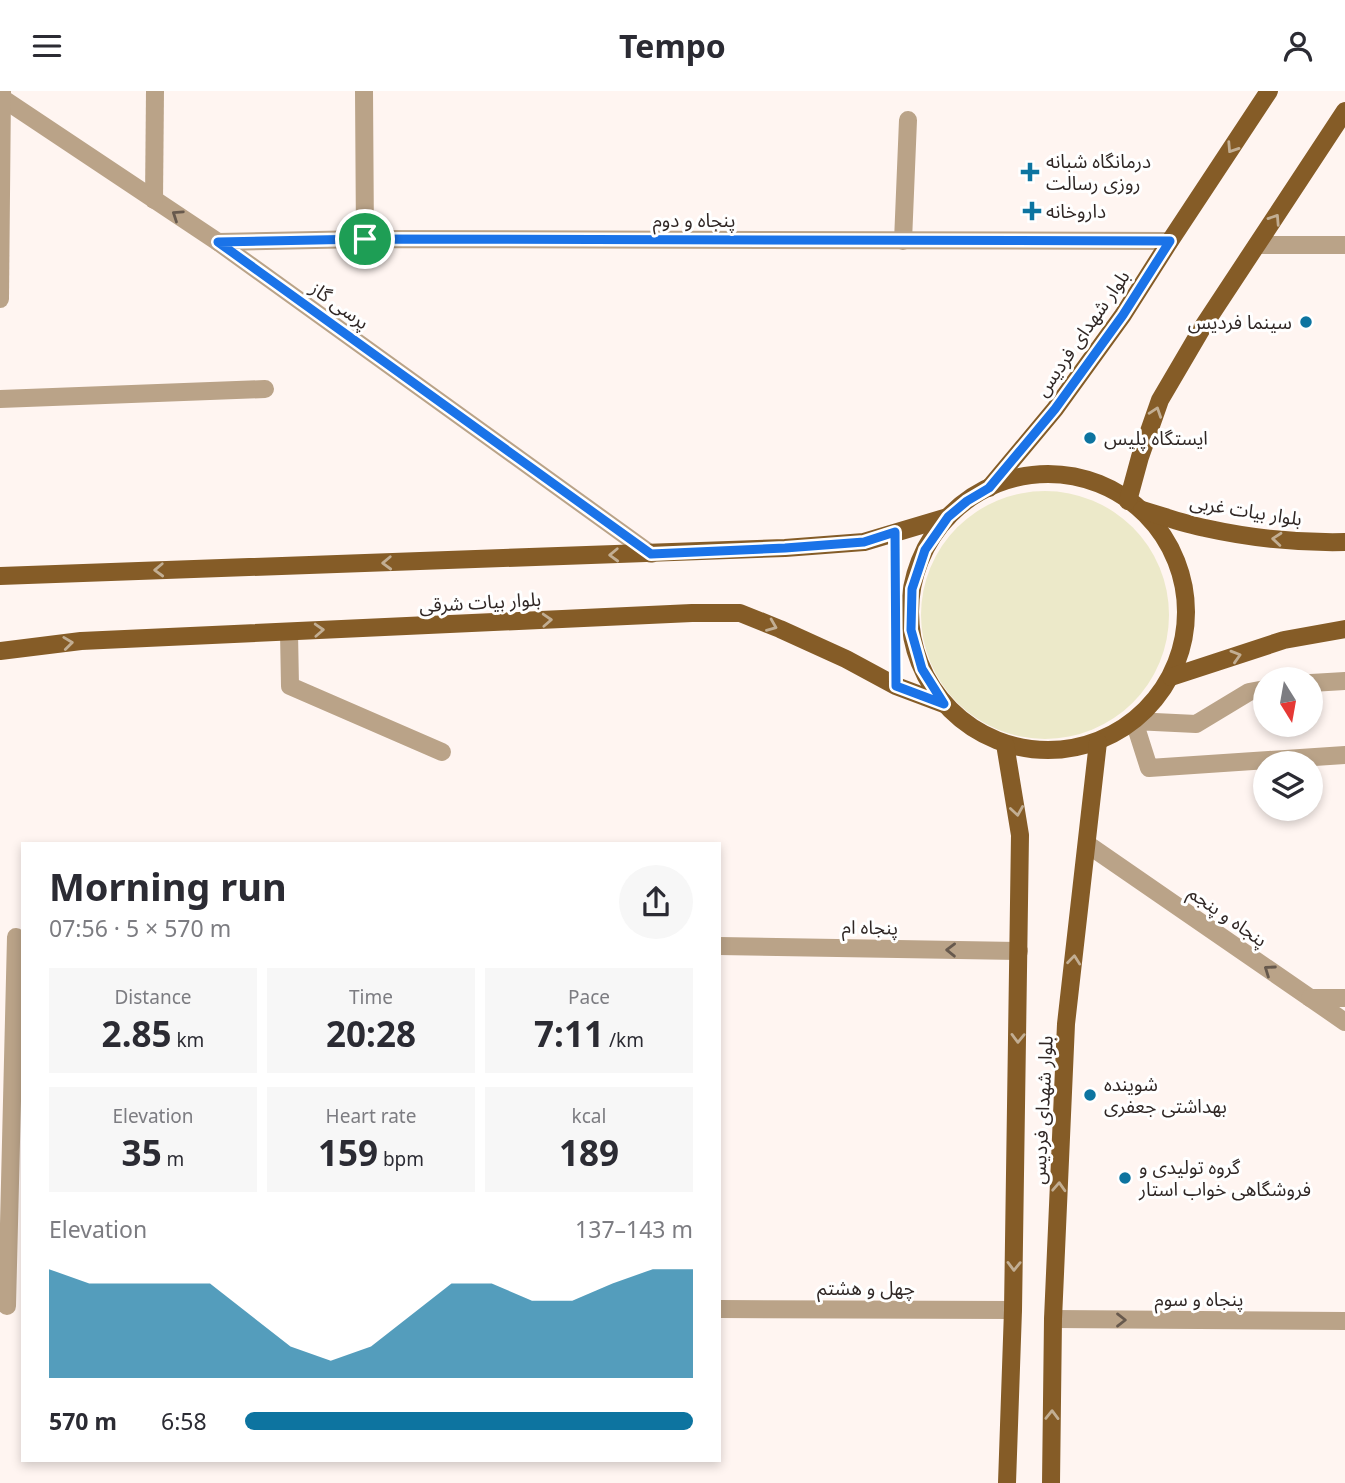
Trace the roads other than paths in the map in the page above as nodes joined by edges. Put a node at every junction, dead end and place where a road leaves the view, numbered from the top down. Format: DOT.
graph roads {
  1 [pos="155,91"];
  2 [pos="364,91"];
  3 [pos="1269,91"];
  4 [pos="2,96"];
  5 [pos="1345,111"];
  6 [pos="908,120"];
  7 [pos="154,199"];
  8 [pos="365,239"];
  9 [pos="903,241"];
  10 [pos="1170,241"];
  11 [pos="218,242"];
  12 [pos="1257,245"];
  13 [pos="1345,245"];
  14 [pos="0,299"];
  15 [pos="265,389"];
  16 [pos="0,399"];
  17 [pos="989,488"];
  18 [pos="1135,505"];
  19 [pos="948,517"];
  20 [pos="1345,543"];
  21 [pos="651,554"];
  22 [pos="0,576"];
  23 [pos="1345,629"];
  24 [pos="289,632"];
  25 [pos="0,651"];
  26 [pos="1171,677"];
  27 [pos="1345,681"];
  28 [pos="1323,682"];
  29 [pos="1253,691"];
  30 [pos="944,704"];
  31 [pos="1134,721"];
  32 [pos="1098,741"];
  33 [pos="1005,744"];
  34 [pos="442,752"];
  35 [pos="1345,755"];
  36 [pos="1087,844"];
  37 [pos="13,936"];
  38 [pos="721,946"];
  39 [pos="1019,951"];
  40 [pos="1310,998"];
  41 [pos="1345,998"];
  42 [pos="1345,1022"];
  43 [pos="10,1306"];
  44 [pos="721,1309"];
  45 [pos="1013,1310"];
  46 [pos="1053,1319"];
  47 [pos="1345,1321"];
  48 [pos="1007,1483"];
  49 [pos="1051,1483"];
  1 -- 7 [label="street"];
  2 -- 8 [label="street"];
  3 -- 10 [label="main road, بلوار شهدای فردیس, one-way"];
  4 -- 7 [label="street, پرسی گاز"];
  4 -- 14 [label="street"];
  12 -- 5 [label="main road, one-way"];
  6 -- 9 [label="street"];
  11 -- 7 [label="street, پرسی گاز, one-way"];
  8 -- 9 [label="street, پنجاه و دوم"];
  8 -- 11 [label="street, پنجاه و دوم"];
  9 -- 10 [label="street, پنجاه و دوم"];
  10 -- 17 [label="main road, بلوار شهدای فردیس"];
  11 -- 21 [label="street, پرسی گاز"];
  12 -- 13 [label="street"];
  18 -- 12 [label="main road, one-way"];
  15 -- 16 [label="street"];
  17 -- 18 [label="main road"];
  17 -- 19 [label="main road"];
  20 -- 18 [label="main road, بلوار بیات غربی, one-way"];
  18 -- 26 [label="main road"];
  19 -- 21 [label="main road"];
  19 -- 30 [label="main road"];
  21 -- 22 [label="main road, one-way"];
  26 -- 23 [label="main road, one-way"];
  25 -- 24 [label="main road, بلوار بیات شرقی, one-way"];
  24 -- 30 [label="main road, بلوار بیات شرقی, one-way"];
  24 -- 34 [label="street"];
  26 -- 31 [label="main road"];
  27 -- 28 [label="street"];
  29 -- 31 [label="street"];
  30 -- 33 [label="main road"];
  31 -- 32 [label="main road"];
  31 -- 35 [label="street"];
  32 -- 33 [label="main road"];
  32 -- 36 [label="main road, بلوار شهدای فردیس"];
  33 -- 39 [label="main road, بلوار شهدای فردیس, one-way"];
  40 -- 36 [label="street, پنجاه و پنجم, one-way"];
  46 -- 36 [label="main road, بلوار شهدای فردیس, one-way"];
  37 -- 43 [label="street"];
  39 -- 38 [label="street, پنجاه ام, one-way"];
  39 -- 45 [label="main road, بلوار شهدای فردیس, one-way"];
  40 -- 41 [label="street"];
  40 -- 42 [label="street, پنجاه و پنجم"];
  44 -- 45 [label="street, چهل و هشتم"];
  45 -- 48 [label="main road, بلوار شهدای فردیس"];
  46 -- 47 [label="street, پنجاه و سوم, one-way"];
  49 -- 46 [label="main road, بلوار شهدای فردیس, one-way"];
}
